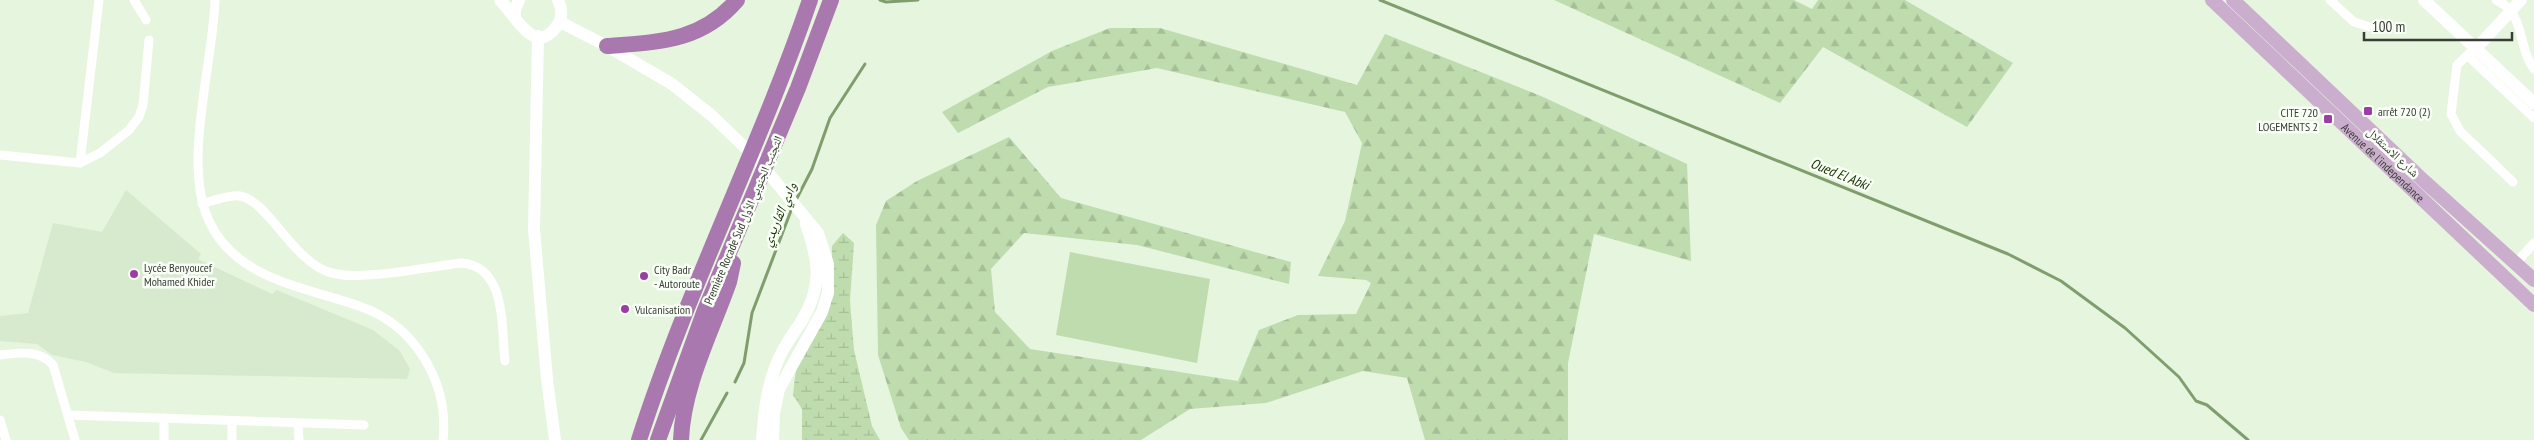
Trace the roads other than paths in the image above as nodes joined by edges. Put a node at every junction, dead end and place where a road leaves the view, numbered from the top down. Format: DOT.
graph roads {
  1 [pos="99,0"];
  2 [pos="134,0"];
  3 [pos="215,0"];
  4 [pos="500,0"];
  5 [pos="519,0"];
  6 [pos="558,0"];
  7 [pos="737,0"];
  8 [pos="810,0"];
  9 [pos="830,0"];
  10 [pos="837,0"];
  11 [pos="2212,0"];
  12 [pos="2233,0"];
  13 [pos="2330,0"];
  14 [pos="2424,0"];
  15 [pos="2437,0"];
  16 [pos="2496,0"];
  17 [pos="2521,0"];
  18 [pos="2511,10"];
  19 [pos="515,18"];
  20 [pos="146,20"];
  21 [pos="560,22"];
  22 [pos="2370,27"];
  23 [pos="818,33"];
  24 [pos="538,36"];
  25 [pos="149,40"];
  26 [pos="607,46"];
  27 [pos="2475,48"];
  28 [pos="2534,69"];
  29 [pos="2534,92"];
  30 [pos="2534,103"];
  31 [pos="2534,118"];
  32 [pos="0,154"];
  33 [pos="80,163"];
  34 [pos="2514,182"];
  35 [pos="202,204"];
  36 [pos="804,220"];
  37 [pos="736,235"];
  38 [pos="2534,242"];
  39 [pos="2516,263"];
  40 [pos="2534,280"];
  41 [pos="2534,305"];
  42 [pos="0,355"];
  43 [pos="505,361"];
  44 [pos="68,415"];
  45 [pos="164,418"];
  46 [pos="0,420"];
  47 [pos="232,422"];
  48 [pos="298,424"];
  49 [pos="364,425"];
  50 [pos="6,440"];
  51 [pos="75,440"];
  52 [pos="164,440"];
  53 [pos="232,440"];
  54 [pos="299,440"];
  55 [pos="443,440"];
  56 [pos="555,440"];
  57 [pos="639,440"];
  58 [pos="658,440"];
  59 [pos="681,440"];
  60 [pos="762,440"];
  61 [pos="773,440"];
  1 -- 33 [label="street"];
  2 -- 20 [label="street"];
  3 -- 35 [label="street"];
  4 -- 19 [label="street"];
  5 -- 19 [label="street"];
  6 -- 21 [label="street"];
  7 -- 26 [label="highway"];
  8 -- 57 [label="highway, Première Rocade Sud التجنب الجنوبي الأول"];
  9 -- 23 [label="highway, Première Rocade Sud التجنب الجنوبي الأول"];
  10 -- 23 [label="highway"];
  11 -- 41 [label="main road, Avenue de l'independance"];
  12 -- 39 [label="main road, شارع الاستقلال"];
  13 -- 22 [label="street"];
  14 -- 27 [label="street"];
  15 -- 27 [label="street"];
  16 -- 18 [label="street"];
  17 -- 18 [label="street"];
  18 -- 27 [label="street"];
  18 -- 28 [label="street"];
  19 -- 24 [label="street"];
  21 -- 24 [label="street"];
  21 -- 26 [label="street"];
  23 -- 37 [label="highway, Première Rocade Sud التجنب الجنوبي الأول"];
  24 -- 56 [label="street"];
  25 -- 33 [label="street"];
  26 -- 36 [label="street"];
  27 -- 29 [label="street"];
  27 -- 30 [label="street"];
  27 -- 31 [label="street"];
  27 -- 34 [label="street"];
  32 -- 33 [label="street"];
  35 -- 43 [label="street"];
  35 -- 55 [label="street"];
  36 -- 60 [label="street"];
  36 -- 61 [label="street"];
  37 -- 58 [label="highway, Première Rocade Sud التجنب الجنوبي الأول"];
  37 -- 59 [label="highway"];
  38 -- 39 [label="street"];
  39 -- 40 [label="main road, شارع الاستقلال"];
  42 -- 44 [label="street"];
  44 -- 45 [label="street"];
  44 -- 51 [label="street"];
  45 -- 47 [label="street"];
  45 -- 52 [label="street"];
  46 -- 50 [label="street"];
  47 -- 48 [label="street"];
  47 -- 53 [label="street"];
  48 -- 49 [label="street"];
  48 -- 54 [label="street"];
}
